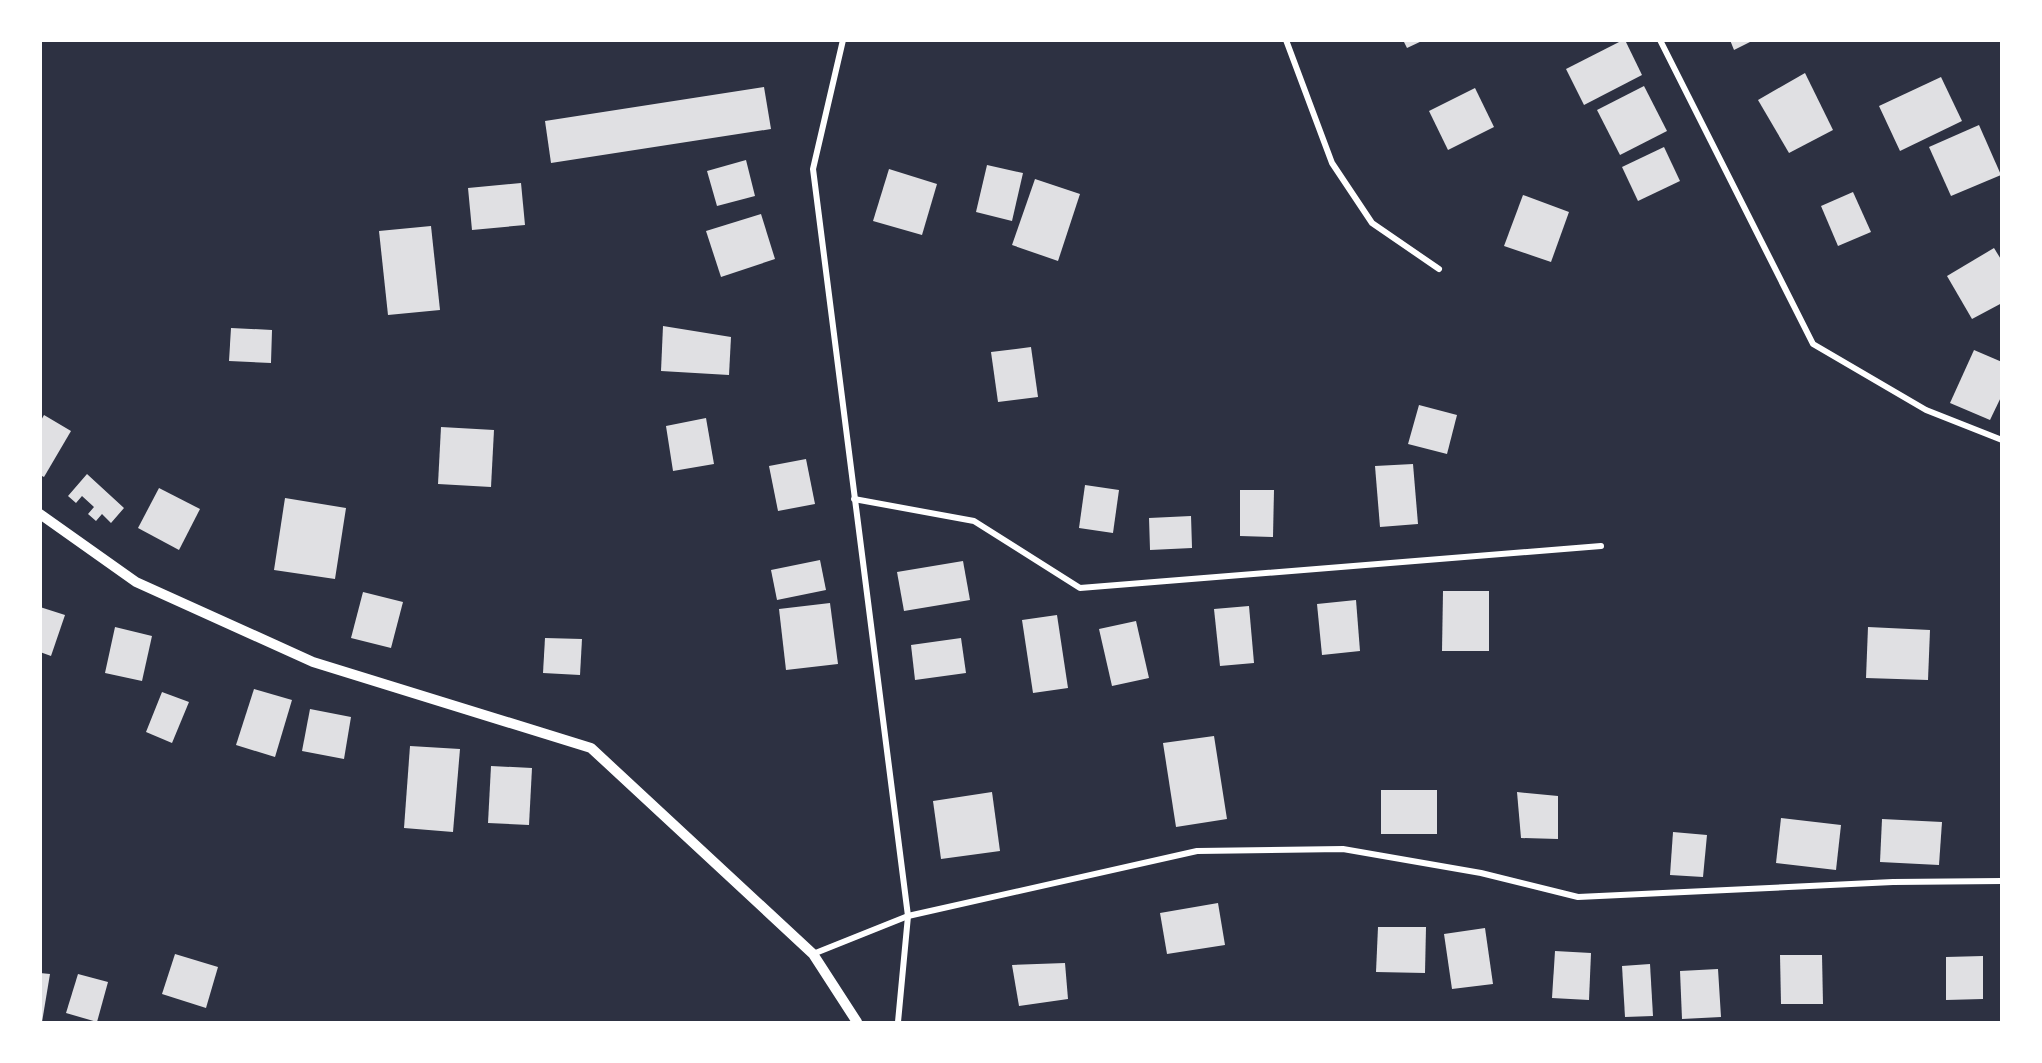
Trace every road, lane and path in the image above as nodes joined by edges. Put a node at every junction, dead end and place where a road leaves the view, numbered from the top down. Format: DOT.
graph roads {
  1 [pos="843,40"];
  2 [pos="1286,40"];
  3 [pos="1660,40"];
  4 [pos="1439,269"];
  5 [pos="2001,440"];
  6 [pos="854,500"];
  7 [pos="40,514"];
  8 [pos="1601,546"];
  9 [pos="2001,881"];
  10 [pos="908,916"];
  11 [pos="813,954"];
  12 [pos="857,1023"];
  13 [pos="898,1023"];
  1 -- 6 [label="street"];
  2 -- 4 [label="street"];
  3 -- 5 [label="street"];
  6 -- 8 [label="street"];
  6 -- 10 [label="street"];
  7 -- 11 [label="street"];
  9 -- 10 [label="street"];
  10 -- 11 [label="street"];
  10 -- 13 [label="street"];
  11 -- 12 [label="street"];
}
